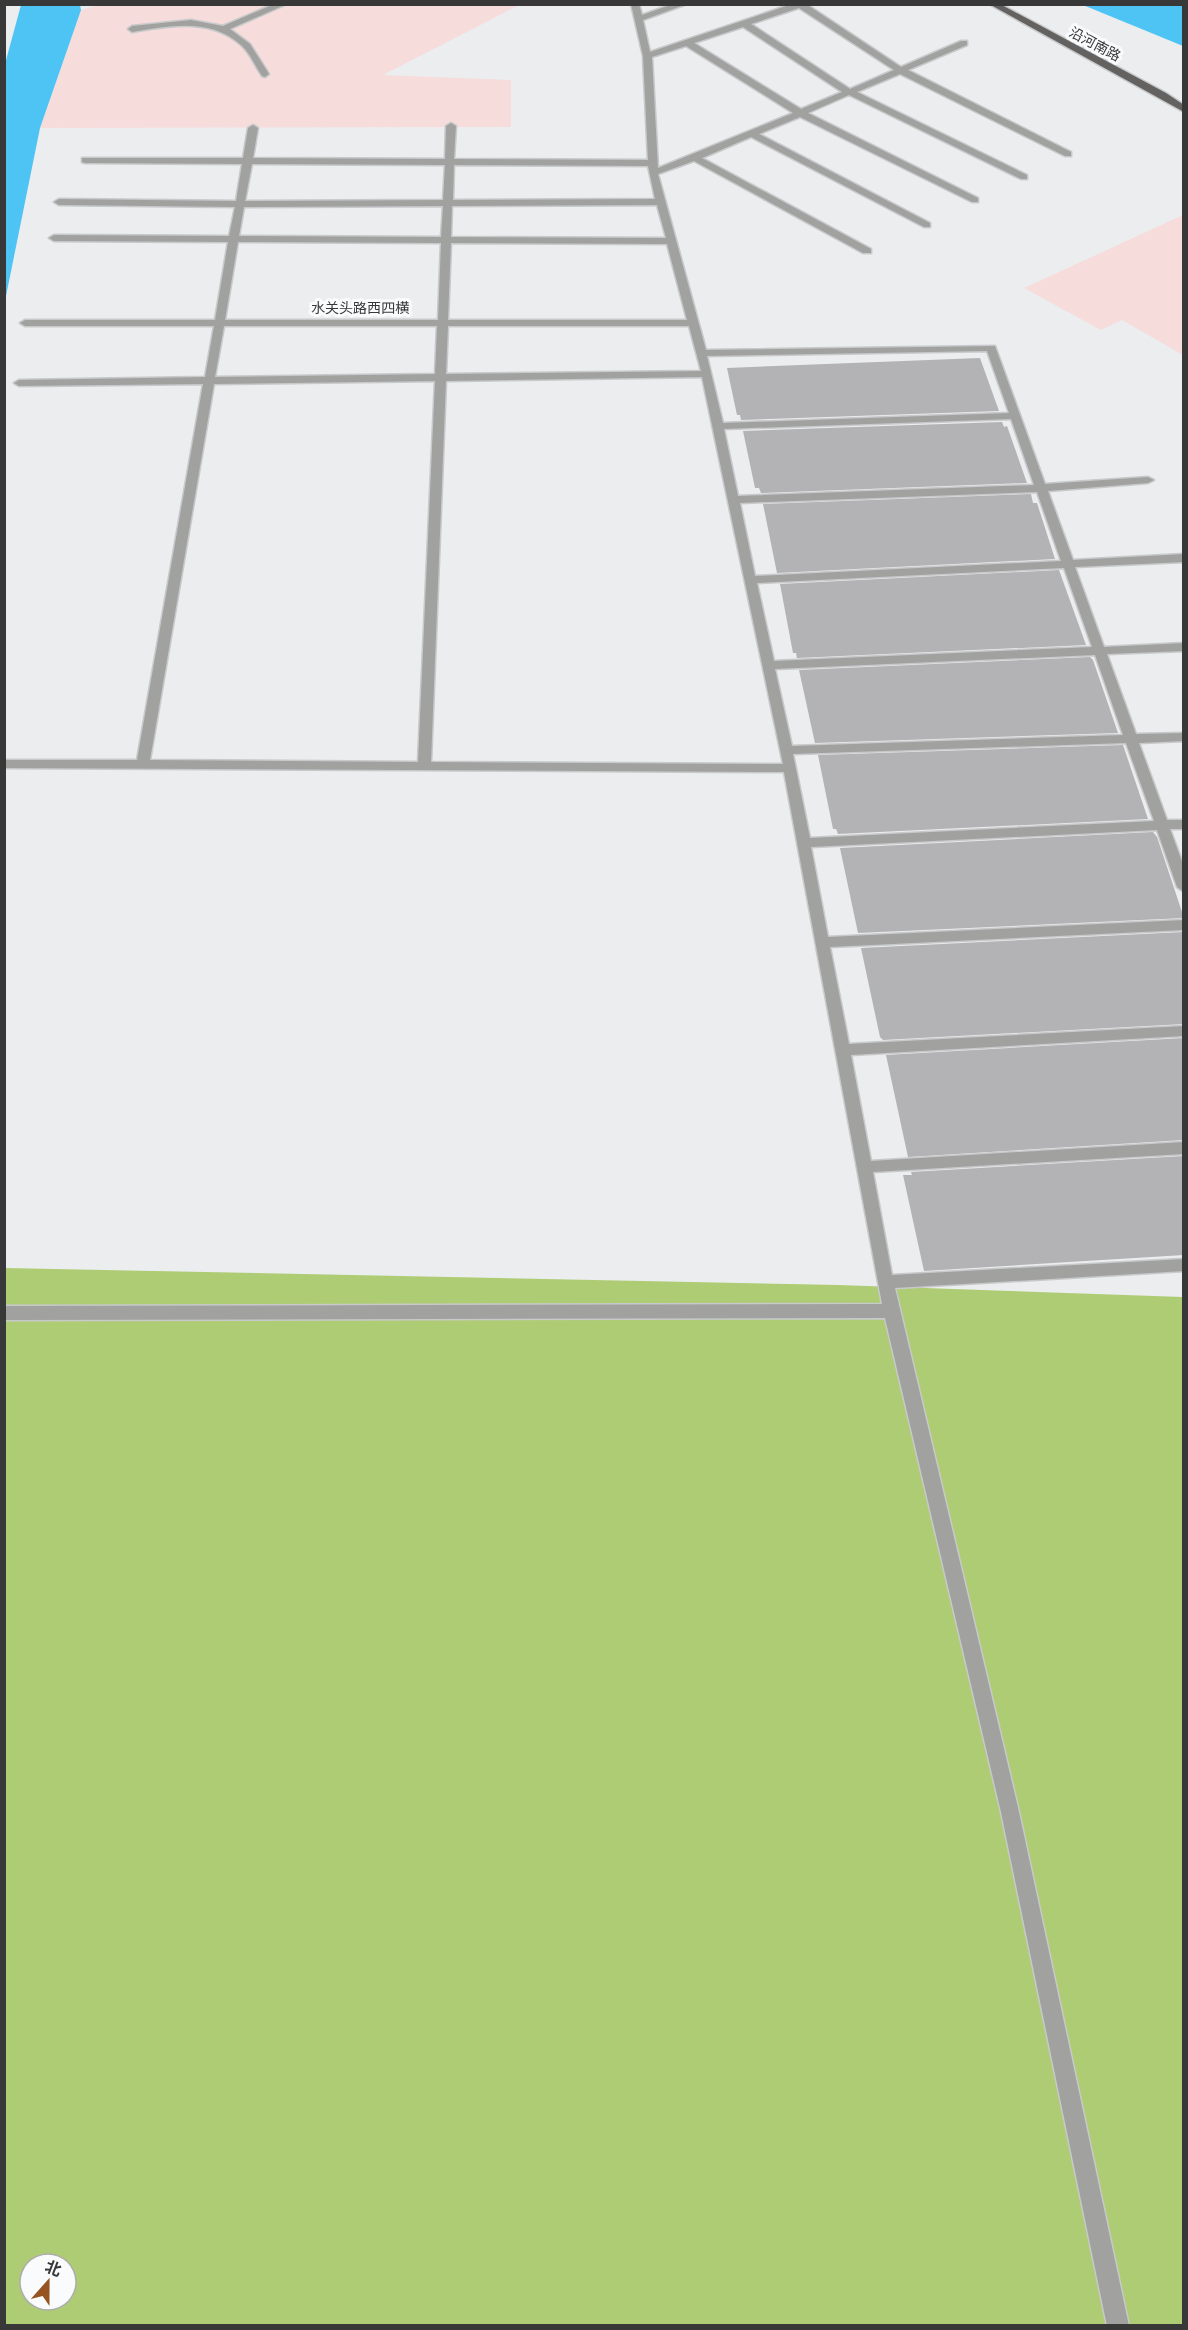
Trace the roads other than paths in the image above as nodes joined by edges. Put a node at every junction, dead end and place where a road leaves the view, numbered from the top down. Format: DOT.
graph roads {
  1 [pos="283,4"];
  2 [pos="635,4"];
  3 [pos="683,4"];
  4 [pos="993,4"];
  5 [pos="801,5"];
  6 [pos="639,19"];
  7 [pos="745,24"];
  8 [pos="226,28"];
  9 [pos="132,29"];
  10 [pos="687,43"];
  11 [pos="964,43"];
  12 [pos="647,56"];
  13 [pos="900,70"];
  14 [pos="265,74"];
  15 [pos="849,92"];
  16 [pos="1184,109"];
  17 [pos="800,113"];
  18 [pos="451,126"];
  19 [pos="253,128"];
  20 [pos="752,134"];
  21 [pos="1068,154"];
  22 [pos="696,158"];
  23 [pos="85,159"];
  24 [pos="247,161"];
  25 [pos="449,162"];
  26 [pos="653,168"];
  27 [pos="1024,177"];
  28 [pos="975,200"];
  29 [pos="59,202"];
  30 [pos="661,202"];
  31 [pos="448,203"];
  32 [pos="240,204"];
  33 [pos="927,225"];
  34 [pos="54,238"];
  35 [pos="233,238"];
  36 [pos="446,240"];
  37 [pos="672,241"];
  38 [pos="867,251"];
  39 [pos="25,323"];
  40 [pos="220,323"];
  41 [pos="695,323"];
  42 [pos="443,324"];
  43 [pos="702,353"];
  44 [pos="707,374"];
  45 [pos="441,378"];
  46 [pos="209,381"];
  47 [pos="19,383"];
  48 [pos="1016,416"];
  49 [pos="718,426"];
  50 [pos="1148,480"];
  51 [pos="1041,488"];
  52 [pos="733,500"];
  53 [pos="1184,558"];
  54 [pos="1068,564"];
  55 [pos="751,580"];
  56 [pos="1184,647"];
  57 [pos="1100,651"];
  58 [pos="768,664"];
  59 [pos="1184,737"];
  60 [pos="1131,739"];
  61 [pos="787,750"];
  62 [pos="4,764"];
  63 [pos="143,765"];
  64 [pos="424,767"];
  65 [pos="790,768"];
  66 [pos="1184,824"];
  67 [pos="1160,825"];
  68 [pos="804,843"];
  69 [pos="1184,888"];
  70 [pos="1184,925"];
  71 [pos="822,942"];
  72 [pos="1184,1031"];
  73 [pos="843,1050"];
  74 [pos="1184,1148"];
  75 [pos="864,1167"];
  76 [pos="1184,1265"];
  77 [pos="885,1282"];
  78 [pos="891,1311"];
  79 [pos="4,1313"];
  80 [pos="1118,2325"];
  1 -- 8 [label="street"];
  2 -- 6 [label="street"];
  3 -- 6 [label="street"];
  4 -- 16 [label="main road, 沿河南路"];
  5 -- 7 [label="street"];
  5 -- 13 [label="street"];
  6 -- 12 [label="street"];
  7 -- 10 [label="street"];
  7 -- 15 [label="street"];
  8 -- 9 [label="street"];
  8 -- 14 [label="street"];
  10 -- 12 [label="street"];
  10 -- 17 [label="street"];
  11 -- 13 [label="street"];
  12 -- 26 [label="street"];
  13 -- 15 [label="street"];
  13 -- 21 [label="street"];
  15 -- 17 [label="street"];
  15 -- 27 [label="street"];
  17 -- 20 [label="street"];
  17 -- 28 [label="street"];
  18 -- 25 [label="street"];
  19 -- 24 [label="street"];
  20 -- 22 [label="street"];
  20 -- 33 [label="street"];
  22 -- 26 [label="street"];
  22 -- 38 [label="street"];
  23 -- 24 [label="street"];
  24 -- 25 [label="street"];
  24 -- 32 [label="street"];
  25 -- 26 [label="street"];
  25 -- 31 [label="street"];
  26 -- 30 [label="street"];
  29 -- 32 [label="street"];
  30 -- 31 [label="street"];
  30 -- 37 [label="street"];
  31 -- 32 [label="street"];
  31 -- 36 [label="street"];
  32 -- 35 [label="street"];
  34 -- 35 [label="street"];
  35 -- 36 [label="street"];
  35 -- 40 [label="street"];
  36 -- 37 [label="street"];
  36 -- 42 [label="street"];
  37 -- 41 [label="street"];
  39 -- 40 [label="street, 水关头路西四横"];
  40 -- 42 [label="street, 水关头路西四横"];
  40 -- 46 [label="street"];
  41 -- 42 [label="street, 水关头路西四横"];
  41 -- 43 [label="street"];
  42 -- 45 [label="street"];
  43 -- 44 [label="street"];
  43 -- 48 [label="street"];
  44 -- 45 [label="street"];
  44 -- 49 [label="street"];
  45 -- 46 [label="street"];
  45 -- 64 [label="street"];
  46 -- 47 [label="street"];
  46 -- 63 [label="street"];
  48 -- 49 [label="street"];
  48 -- 51 [label="street"];
  49 -- 52 [label="street"];
  50 -- 51 [label="street"];
  51 -- 52 [label="street"];
  51 -- 54 [label="street"];
  52 -- 55 [label="street"];
  53 -- 54 [label="street"];
  54 -- 55 [label="street"];
  54 -- 57 [label="street"];
  55 -- 58 [label="street"];
  56 -- 57 [label="street"];
  57 -- 58 [label="street"];
  57 -- 60 [label="street"];
  58 -- 61 [label="street"];
  59 -- 60 [label="street"];
  60 -- 61 [label="street"];
  60 -- 67 [label="street"];
  61 -- 65 [label="street"];
  62 -- 63 [label="street"];
  63 -- 64 [label="street"];
  64 -- 65 [label="street"];
  65 -- 68 [label="street"];
  66 -- 67 [label="street"];
  67 -- 68 [label="street"];
  67 -- 69 [label="street"];
  68 -- 71 [label="street"];
  70 -- 71 [label="street"];
  71 -- 73 [label="street"];
  72 -- 73 [label="street"];
  73 -- 75 [label="street"];
  74 -- 75 [label="street"];
  75 -- 77 [label="street"];
  76 -- 77 [label="street"];
  77 -- 78 [label="street"];
  78 -- 79 [label="street"];
  78 -- 80 [label="street"];
}
